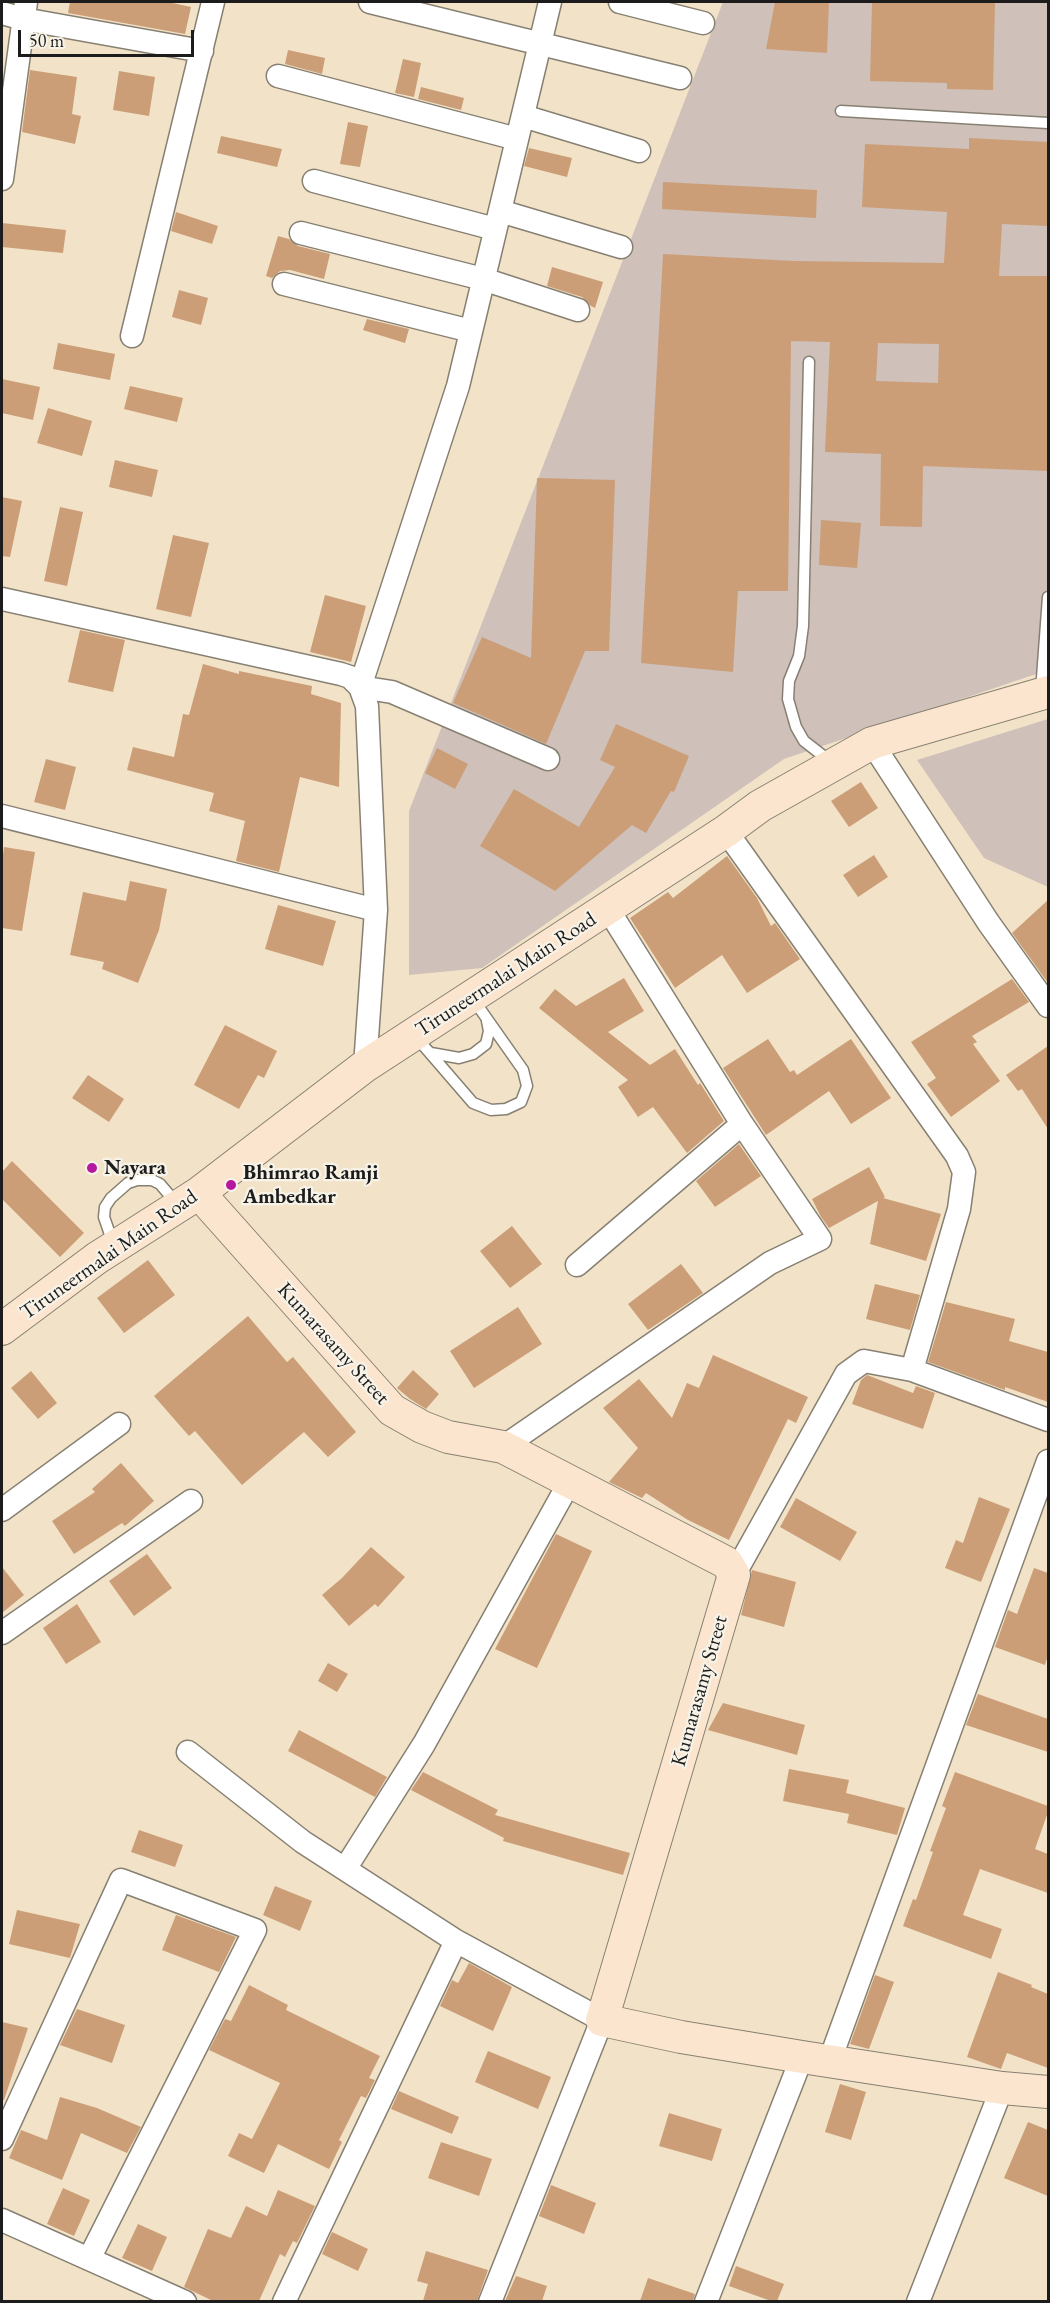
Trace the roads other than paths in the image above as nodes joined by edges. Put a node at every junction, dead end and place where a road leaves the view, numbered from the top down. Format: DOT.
graph roads {
  1 [pos="213,2"];
  2 [pos="370,2"];
  3 [pos="550,2"];
  4 [pos="620,2"];
  5 [pos="17,11"];
  6 [pos="703,23"];
  7 [pos="540,42"];
  8 [pos="202,51"];
  9 [pos="279,76"];
  10 [pos="680,78"];
  11 [pos="841,111"];
  12 [pos="522,116"];
  13 [pos="1048,123"];
  14 [pos="517,139"];
  15 [pos="639,151"];
  16 [pos="2,169"];
  17 [pos="314,181"];
  18 [pos="497,220"];
  19 [pos="301,233"];
  20 [pos="621,247"];
  21 [pos="483,279"];
  22 [pos="284,284"];
  23 [pos="578,310"];
  24 [pos="471,331"];
  25 [pos="132,336"];
  26 [pos="809,363"];
  27 [pos="1048,597"];
  28 [pos="2,599"];
  29 [pos="360,687"];
  30 [pos="1045,693"];
  31 [pos="872,743"];
  32 [pos="548,759"];
  33 [pos="834,764"];
  34 [pos="2,816"];
  35 [pos="726,831"];
  36 [pos="608,909"];
  37 [pos="376,910"];
  38 [pos="1048,1006"];
  39 [pos="479,1007"];
  40 [pos="422,1043"];
  41 [pos="365,1066"];
  42 [pos="742,1124"];
  43 [pos="189,1200"];
  44 [pos="106,1252"];
  45 [pos="577,1266"];
  46 [pos="4,1328"];
  47 [pos="912,1370"];
  48 [pos="1048,1420"];
  49 [pos="119,1424"];
  50 [pos="503,1447"];
  51 [pos="1048,1461"];
  52 [pos="569,1483"];
  53 [pos="191,1502"];
  54 [pos="2,1510"];
  55 [pos="734,1575"];
  56 [pos="2,1633"];
  57 [pos="188,1752"];
  58 [pos="345,1869"];
  59 [pos="456,1941"];
  60 [pos="602,2020"];
  61 [pos="816,2059"];
  62 [pos="1002,2088"];
  63 [pos="1048,2092"];
  64 [pos="2,2139"];
  65 [pos="2,2220"];
  66 [pos="89,2259"];
  67 [pos="185,2301"];
  68 [pos="284,2301"];
  69 [pos="490,2301"];
  70 [pos="706,2301"];
  71 [pos="918,2301"];
  1 -- 8 [label="street"];
  2 -- 7 [label="street"];
  3 -- 7 [label="street"];
  4 -- 6 [label="street"];
  5 -- 8 [label="street"];
  5 -- 16 [label="street"];
  7 -- 10 [label="street"];
  7 -- 12 [label="street"];
  8 -- 25 [label="street"];
  9 -- 14 [label="street"];
  11 -- 13 [label="lane"];
  12 -- 14 [label="street"];
  12 -- 15 [label="street"];
  14 -- 18 [label="street"];
  17 -- 18 [label="street"];
  18 -- 20 [label="street"];
  18 -- 21 [label="street"];
  19 -- 21 [label="street"];
  21 -- 23 [label="street"];
  21 -- 24 [label="street"];
  22 -- 24 [label="street"];
  24 -- 29 [label="street"];
  26 -- 33 [label="lane"];
  27 -- 30 [label="lane"];
  28 -- 29 [label="street"];
  29 -- 32 [label="street"];
  29 -- 37 [label="street"];
  30 -- 31 [label="street, Tiruneermalai Main Road"];
  31 -- 33 [label="street, Tiruneermalai Main Road"];
  31 -- 38 [label="street"];
  33 -- 35 [label="street, Tiruneermalai Main Road"];
  34 -- 37 [label="street"];
  35 -- 36 [label="street, Tiruneermalai Main Road"];
  35 -- 47 [label="street"];
  36 -- 39 [label="street, Tiruneermalai Main Road"];
  36 -- 42 [label="street"];
  37 -- 41 [label="street"];
  39 -- 40 [label="street, Tiruneermalai Main Road"];
  39 -- 40 [label="lane"];
  39 -- 40 [label="lane"];
  40 -- 41 [label="street, Tiruneermalai Main Road"];
  41 -- 43 [label="street, Tiruneermalai Main Road"];
  42 -- 45 [label="street"];
  42 -- 50 [label="street"];
  43 -- 44 [label="street, Tiruneermalai Main Road"];
  43 -- 44 [label="lane"];
  43 -- 50 [label="street, Kumarasamy Street"];
  44 -- 46 [label="street, Tiruneermalai Main Road"];
  47 -- 48 [label="street"];
  47 -- 55 [label="street"];
  49 -- 54 [label="street"];
  50 -- 52 [label="street, Kumarasamy Street"];
  51 -- 61 [label="street"];
  52 -- 55 [label="street, Kumarasamy Street"];
  52 -- 58 [label="street"];
  53 -- 56 [label="street"];
  55 -- 60 [label="street, Kumarasamy Street"];
  57 -- 58 [label="street"];
  58 -- 59 [label="street"];
  59 -- 60 [label="street"];
  59 -- 68 [label="street"];
  60 -- 61 [label="street"];
  60 -- 69 [label="street"];
  61 -- 62 [label="street"];
  61 -- 70 [label="street"];
  62 -- 63 [label="street"];
  62 -- 71 [label="street"];
  64 -- 66 [label="street"];
  65 -- 66 [label="street"];
  66 -- 67 [label="street"];
}
